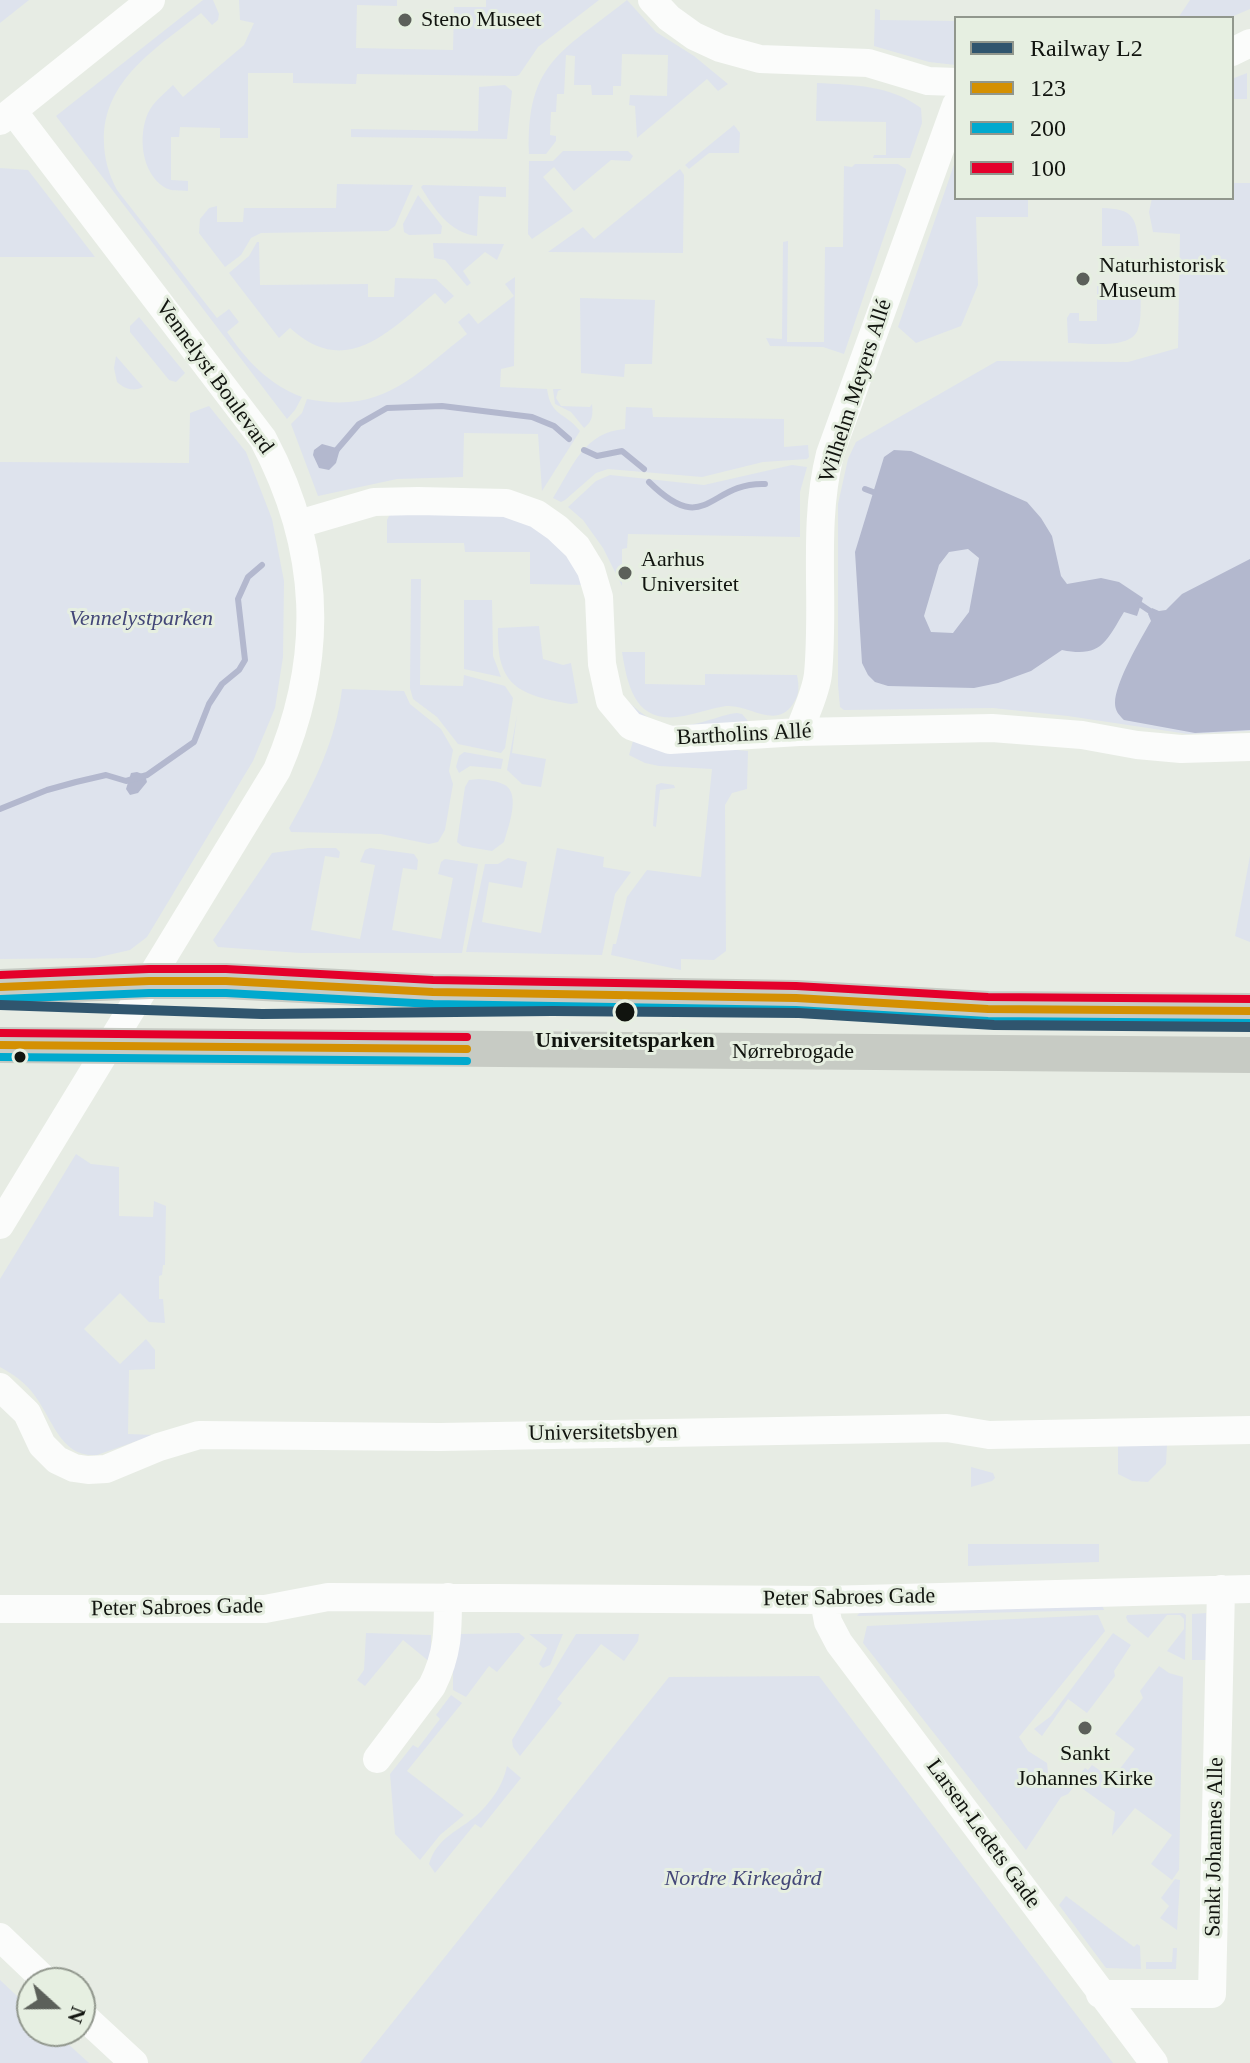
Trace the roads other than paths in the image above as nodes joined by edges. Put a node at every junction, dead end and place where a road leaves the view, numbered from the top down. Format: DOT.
graph roads {
  1 [pos="151,0"];
  2 [pos="652,0"];
  3 [pos="954,82"];
  4 [pos="954,111"];
  5 [pos="6,116"];
  6 [pos="299,524"];
  7 [pos="799,732"];
  8 [pos="1250,747"];
  9 [pos="149,981"];
  10 [pos="0,987"];
  11 [pos="1250,1011"];
  12 [pos="0,1045"];
  13 [pos="109,1047"];
  14 [pos="1250,1055"];
  15 [pos="0,1225"];
  16 [pos="0,1387"];
  17 [pos="1250,1430"];
  18 [pos="1221,1589"];
  19 [pos="1250,1589"];
  20 [pos="448,1597"];
  21 [pos="824,1600"];
  22 [pos="0,1609"];
  23 [pos="377,1759"];
  24 [pos="0,1937"];
  25 [pos="31,1967"];
  26 [pos="1100,1994"];
  27 [pos="96,2028"];
  28 [pos="134,2063"];
  29 [pos="1154,2063"];
  1 -- 5 [label="street"];
  2 -- 3 [label="street"];
  4 -- 7 [label="street, Wilhelm Meyers Allé"];
  5 -- 6 [label="street, Vennelyst Boulevard"];
  6 -- 7 [label="street, Bartholins Allé"];
  6 -- 9 [label="street, Vennelyst Boulevard"];
  7 -- 8 [label="street, Bartholins Allé"];
  9 -- 10 [label="main road"];
  9 -- 11 [label="main road"];
  9 -- 13 [label="street, Vennelyst Boulevard"];
  12 -- 13 [label="main road, Nørrebrogade"];
  13 -- 14 [label="main road, Nørrebrogade"];
  13 -- 15 [label="street, Vennelyst Boulevard"];
  16 -- 17 [label="street, Universitetsbyen"];
  18 -- 19 [label="street, Peter Sabroes Gade"];
  18 -- 21 [label="street, Peter Sabroes Gade"];
  18 -- 26 [label="street, Sankt Johannes Alle"];
  20 -- 21 [label="street, Peter Sabroes Gade"];
  20 -- 22 [label="street, Peter Sabroes Gade"];
  20 -- 23 [label="street"];
  21 -- 26 [label="street, Larsen-Ledets Gade"];
  24 -- 25 [label="street"];
  26 -- 29 [label="street, Larsen-Ledets Gade"];
  27 -- 28 [label="street"];
}
